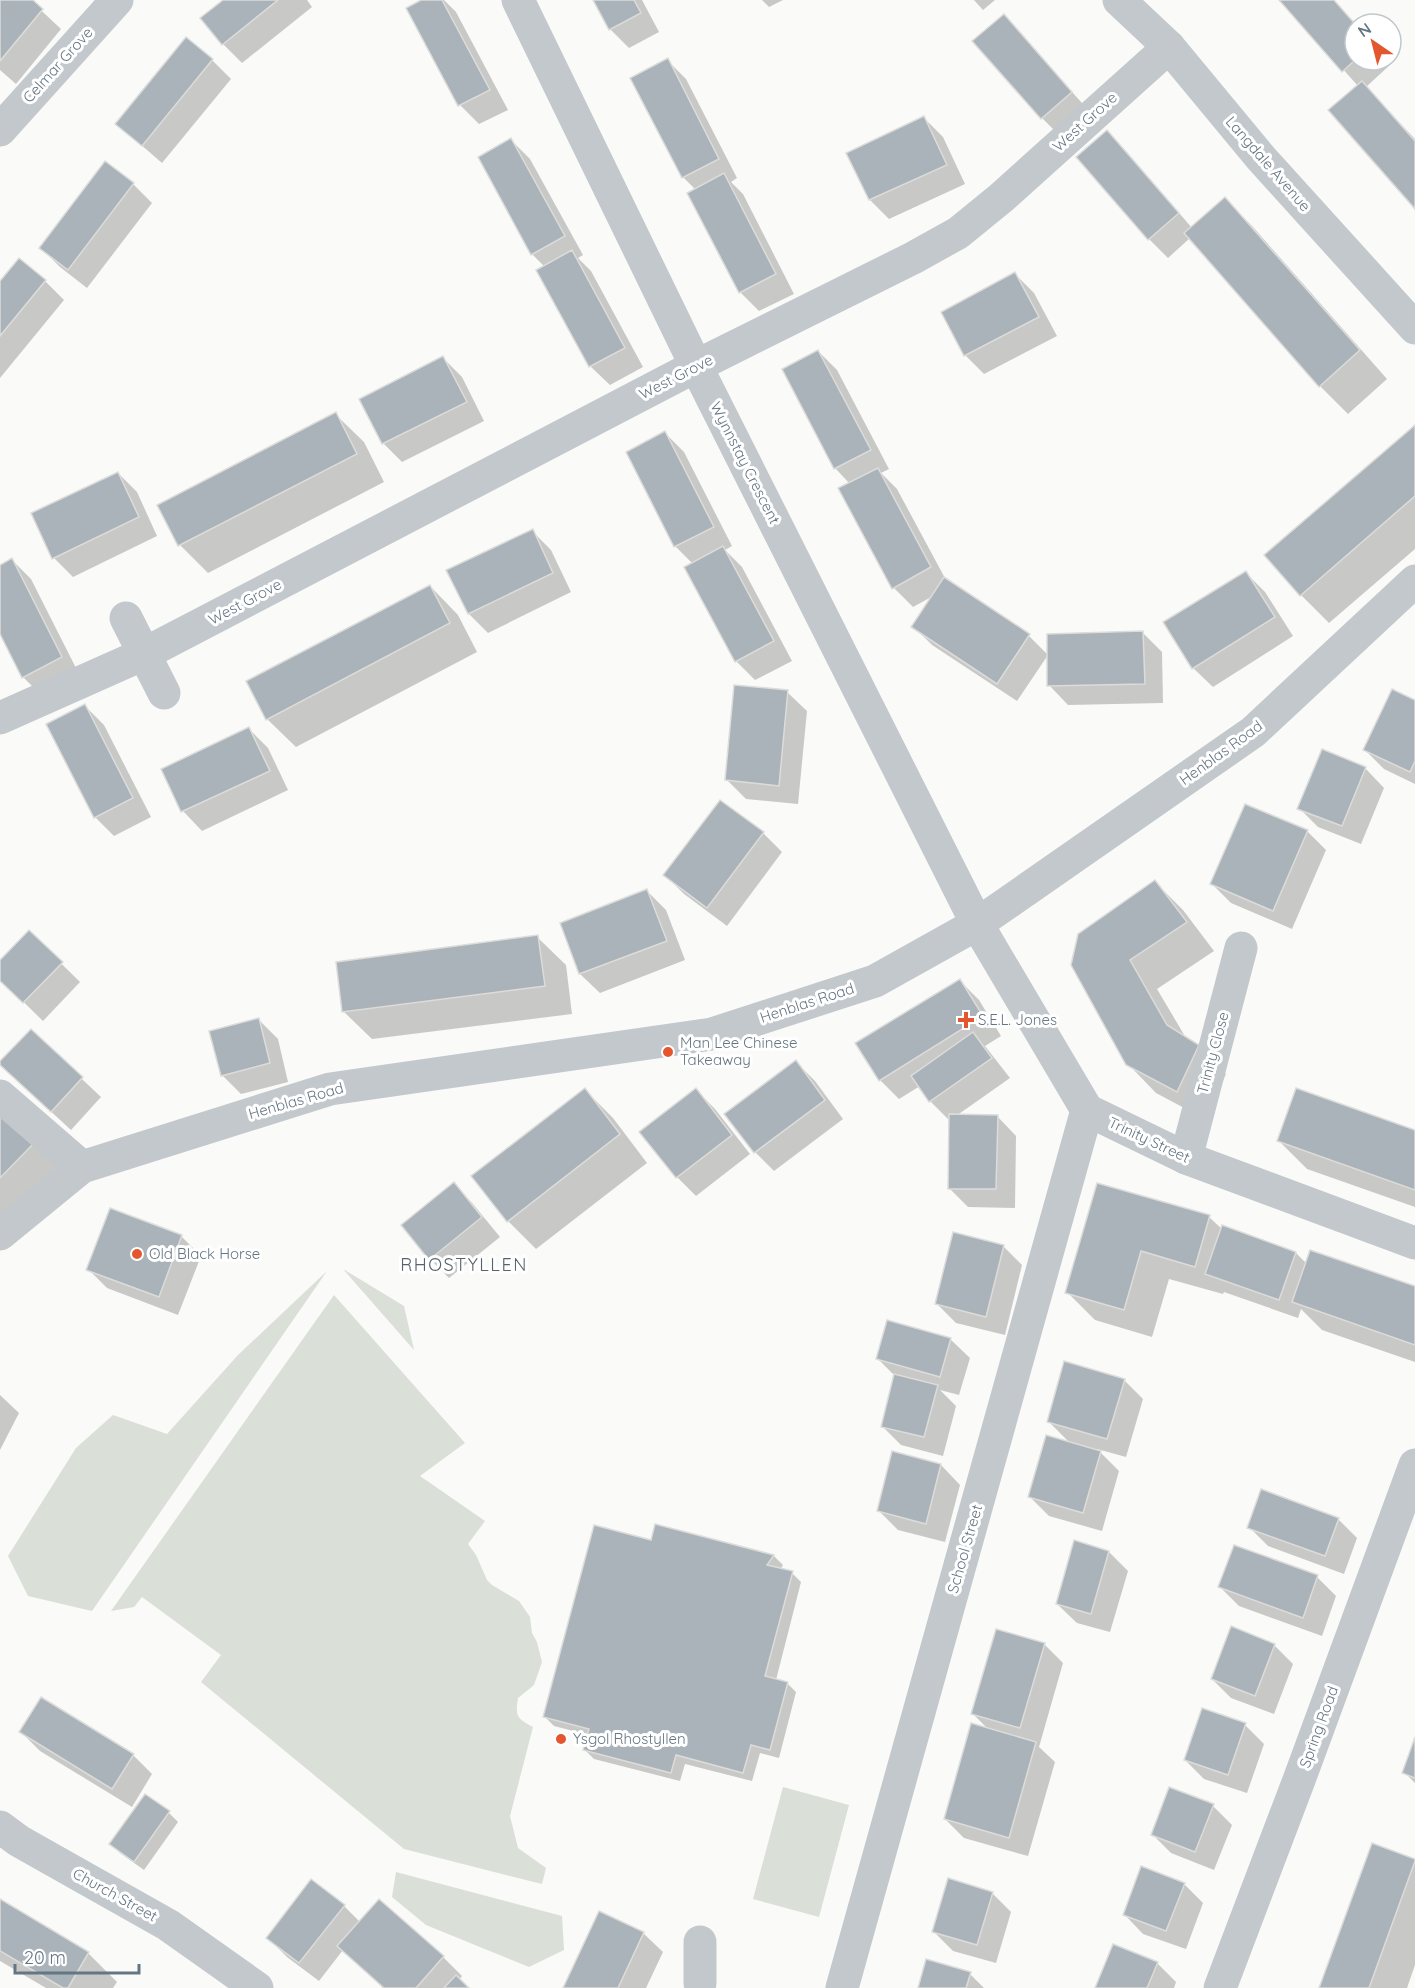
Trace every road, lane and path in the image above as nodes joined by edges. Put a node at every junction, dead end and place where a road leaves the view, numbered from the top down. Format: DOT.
graph roads {
  1 [pos="117,0"];
  2 [pos="518,0"];
  3 [pos="1119,0"];
  4 [pos="1169,46"];
  5 [pos="0,130"];
  6 [pos="1415,328"];
  7 [pos="696,366"];
  8 [pos="1415,580"];
  9 [pos="126,618"];
  10 [pos="144,654"];
  11 [pos="164,693"];
  12 [pos="0,718"];
  13 [pos="977,924"];
  14 [pos="1241,948"];
  15 [pos="0,1096"];
  16 [pos="1088,1110"];
  17 [pos="1185,1158"];
  18 [pos="82,1167"];
  19 [pos="0,1234"];
  20 [pos="1415,1243"];
  21 [pos="1415,1465"];
  22 [pos="0,1827"];
  23 [pos="700,1942"];
  24 [pos="703,1986"];
  25 [pos="257,1988"];
  26 [pos="842,1988"];
  27 [pos="1220,1988"];
  1 -- 5 [label="street, Celmar Grove"];
  2 -- 7 [label="street, Wynnstay Crescent"];
  3 -- 4 [label="street, Langdale Avenue"];
  4 -- 6 [label="street, Langdale Avenue"];
  4 -- 7 [label="street, West Grove"];
  7 -- 10 [label="street, West Grove"];
  7 -- 13 [label="street, Wynnstay Crescent"];
  8 -- 13 [label="street, Henblas Road"];
  9 -- 10 [label="street"];
  10 -- 11 [label="street"];
  10 -- 12 [label="street, West Grove"];
  13 -- 16 [label="street"];
  13 -- 18 [label="street, Henblas Road"];
  14 -- 17 [label="street, Trinity Close"];
  15 -- 18 [label="street"];
  16 -- 17 [label="street, Trinity Street"];
  16 -- 26 [label="street, School Street"];
  17 -- 20 [label="street, Trinity Street"];
  18 -- 19 [label="street"];
  21 -- 27 [label="street, Spring Road"];
  22 -- 25 [label="street, Church Street"];
  23 -- 24 [label="street"];
}
